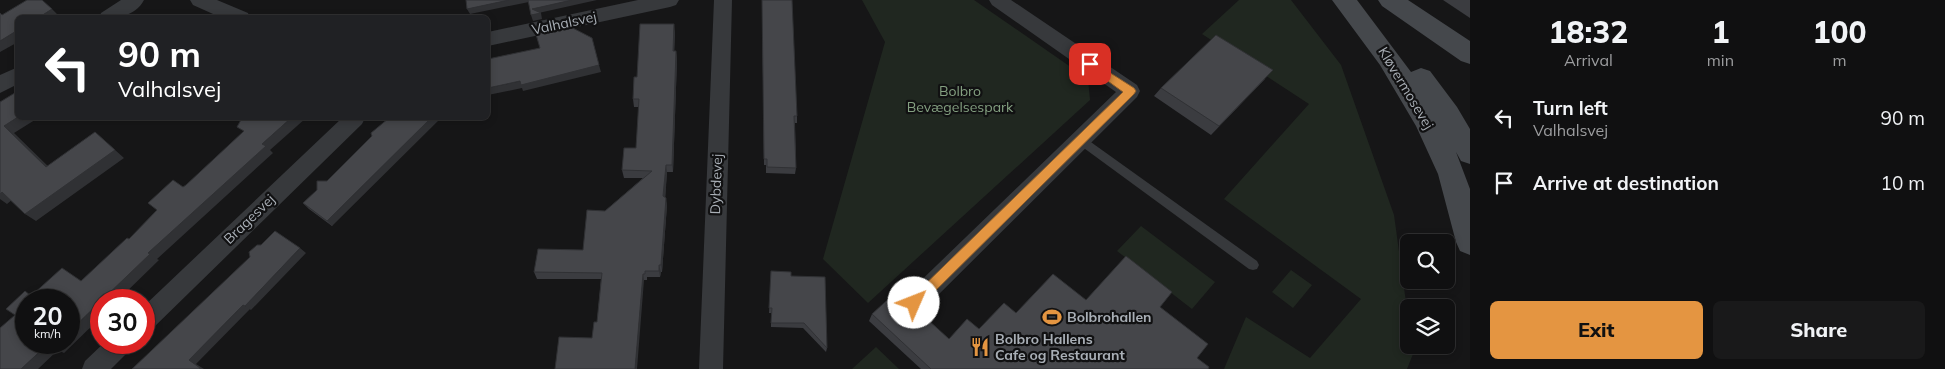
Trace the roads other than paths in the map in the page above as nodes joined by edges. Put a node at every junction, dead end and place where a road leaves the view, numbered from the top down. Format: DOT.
graph roads {
  1 [pos="135,0"];
  2 [pos="199,0"];
  3 [pos="670,0"];
  4 [pos="723,0"];
  5 [pos="998,0"];
  6 [pos="1344,0"];
  7 [pos="1356,0"];
  8 [pos="1390,0"];
  9 [pos="112,15"];
  10 [pos="234,15"];
  11 [pos="490,39"];
  12 [pos="1470,54"];
  13 [pos="15,76"];
  14 [pos="0,86"];
  15 [pos="353,120"];
  16 [pos="1082,140"];
  17 [pos="1470,153"];
  18 [pos="1470,242"];
  19 [pos="1253,265"];
  20 [pos="914,303"];
  21 [pos="155,310"];
  22 [pos="110,354"];
  23 [pos="94,369"];
  24 [pos="711,369"];
  1 -- 9 [label="street"];
  2 -- 10 [label="street"];
  3 -- 11 [label="street, Valhalsvej"];
  4 -- 24 [label="street, Dybdevej"];
  5 -- 16 [label="street"];
  6 -- 18 [label="main road, Kløvermosevej"];
  7 -- 17 [label="main road, Kløvermosevej"];
  8 -- 12 [label="main road"];
  13 -- 14 [label="street"];
  15 -- 21 [label="street, Bragesvej"];
  16 -- 19 [label="lane"];
  16 -- 20 [label="street"];
  22 -- 23 [label="street"];
}
